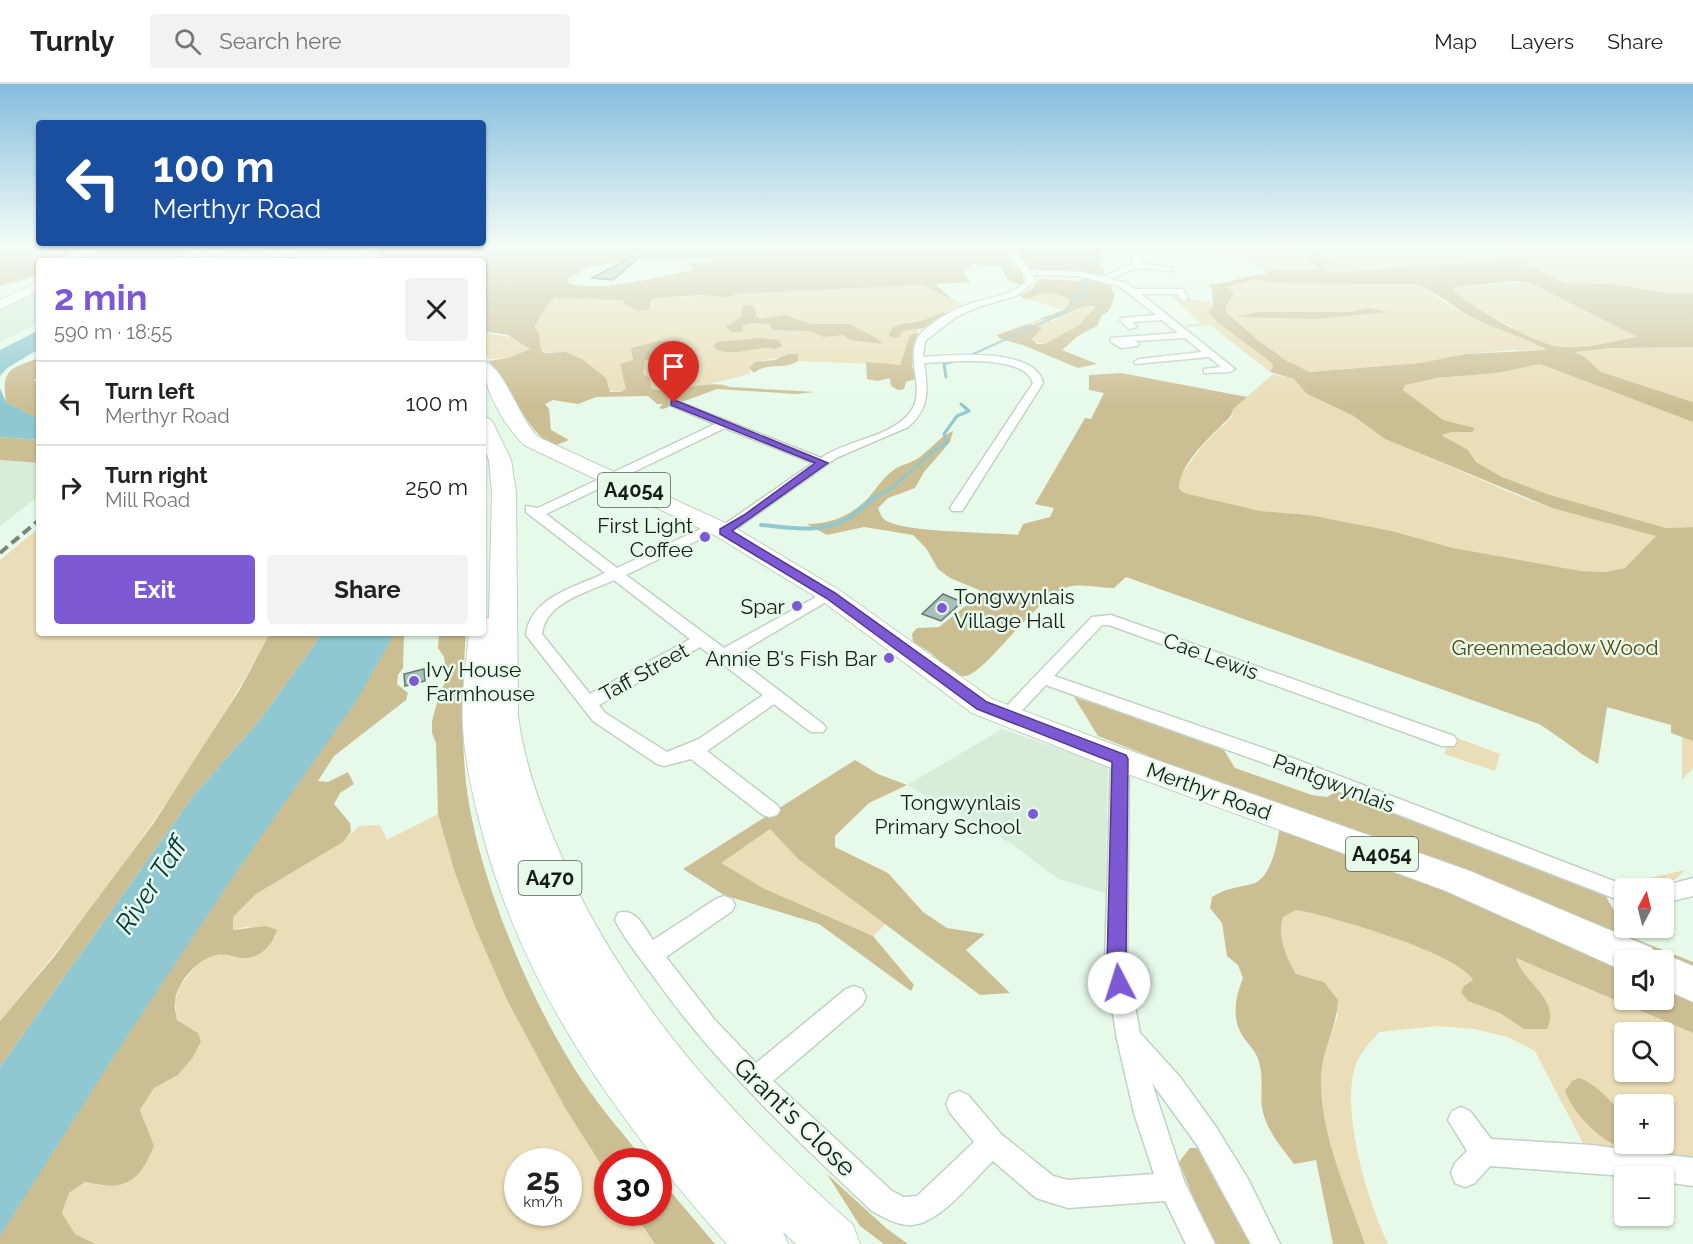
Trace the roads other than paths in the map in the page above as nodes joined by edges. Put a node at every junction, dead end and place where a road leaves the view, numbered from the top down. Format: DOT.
graph roads {
  1 [pos="998,299"];
  2 [pos="1141,299"];
  3 [pos="1164,317"];
  4 [pos="1132,327"];
  5 [pos="1187,335"];
  6 [pos="1134,344"];
  7 [pos="1210,354"];
  8 [pos="919,360"];
  9 [pos="1139,362"];
  10 [pos="486,369"];
  11 [pos="1208,371"];
  12 [pos="674,403"];
  13 [pos="486,408"];
  14 [pos="723,424"];
  15 [pos="486,436"];
  16 [pos="491,458"];
  17 [pos="823,463"];
  18 [pos="609,479"];
  19 [pos="957,508"];
  20 [pos="720,529"];
  21 [pos="615,572"];
  22 [pos="486,580"];
  23 [pos="831,595"];
  24 [pos="483,636"];
  25 [pos="700,640"];
  26 [pos="722,656"];
  27 [pos="1042,678"];
  28 [pos="773,696"];
  29 [pos="587,704"];
  30 [pos="1006,717"];
  31 [pos="817,728"];
  32 [pos="1448,741"];
  33 [pos="694,751"];
  34 [pos="1120,759"];
  35 [pos="770,810"];
  36 [pos="1693,887"];
  37 [pos="1614,889"];
  38 [pos="1674,892"];
  39 [pos="724,905"];
  40 [pos="626,920"];
  41 [pos="1616,950"];
  42 [pos="651,954"];
  43 [pos="1674,976"];
  44 [pos="1693,985"];
  45 [pos="854,997"];
  46 [pos="1129,1039"];
  47 [pos="755,1080"];
  48 [pos="959,1104"];
  49 [pos="1461,1120"];
  50 [pos="992,1143"];
  51 [pos="1484,1152"];
  52 [pos="1693,1172"];
  53 [pos="1465,1173"];
  54 [pos="1172,1187"];
  55 [pos="762,1244"];
  56 [pos="834,1244"];
  57 [pos="1201,1244"];
  58 [pos="1266,1244"];
  1 -- 8 [label="street"];
  2 -- 3 [label="street"];
  3 -- 4 [label="street"];
  3 -- 5 [label="street"];
  5 -- 6 [label="street"];
  5 -- 7 [label="street"];
  7 -- 9 [label="street"];
  7 -- 11 [label="street"];
  8 -- 17 [label="street"];
  8 -- 19 [label="street"];
  10 -- 18 [label="main road, Merthyr Road / A4054"];
  12 -- 14 [label="street"];
  13 -- 16 [label="highway"];
  14 -- 17 [label="street"];
  14 -- 18 [label="street"];
  15 -- 16 [label="highway, A470"];
  16 -- 22 [label="highway, A470"];
  16 -- 56 [label="highway, A470"];
  17 -- 20 [label="street"];
  18 -- 20 [label="main road, Merthyr Road / A4054"];
  18 -- 21 [label="street"];
  20 -- 21 [label="street"];
  20 -- 23 [label="main road, Merthyr Road / A4054"];
  21 -- 25 [label="street"];
  21 -- 29 [label="street"];
  23 -- 26 [label="street"];
  23 -- 30 [label="main road, Merthyr Road / A4054"];
  24 -- 55 [label="highway, A470"];
  25 -- 26 [label="street"];
  25 -- 29 [label="street, Taff Street"];
  26 -- 28 [label="street"];
  27 -- 30 [label="street, Cae Lewis"];
  27 -- 32 [label="street, Cae Lewis"];
  27 -- 37 [label="street, Pantgwynlais"];
  28 -- 31 [label="street"];
  28 -- 33 [label="street"];
  29 -- 33 [label="street"];
  30 -- 34 [label="main road, Merthyr Road / A4054"];
  33 -- 35 [label="street"];
  34 -- 41 [label="main road, Merthyr Road / A4054"];
  34 -- 46 [label="street"];
  36 -- 38 [label="street"];
  39 -- 42 [label="street"];
  40 -- 42 [label="street, Grant's Close"];
  42 -- 47 [label="street, Grant's Close"];
  43 -- 44 [label="main road"];
  45 -- 47 [label="street"];
  46 -- 54 [label="street"];
  46 -- 58 [label="street"];
  47 -- 50 [label="street, Grant's Close"];
  48 -- 50 [label="street"];
  49 -- 51 [label="street"];
  50 -- 54 [label="street"];
  51 -- 52 [label="street"];
  51 -- 53 [label="street"];
  54 -- 57 [label="street"];
}
